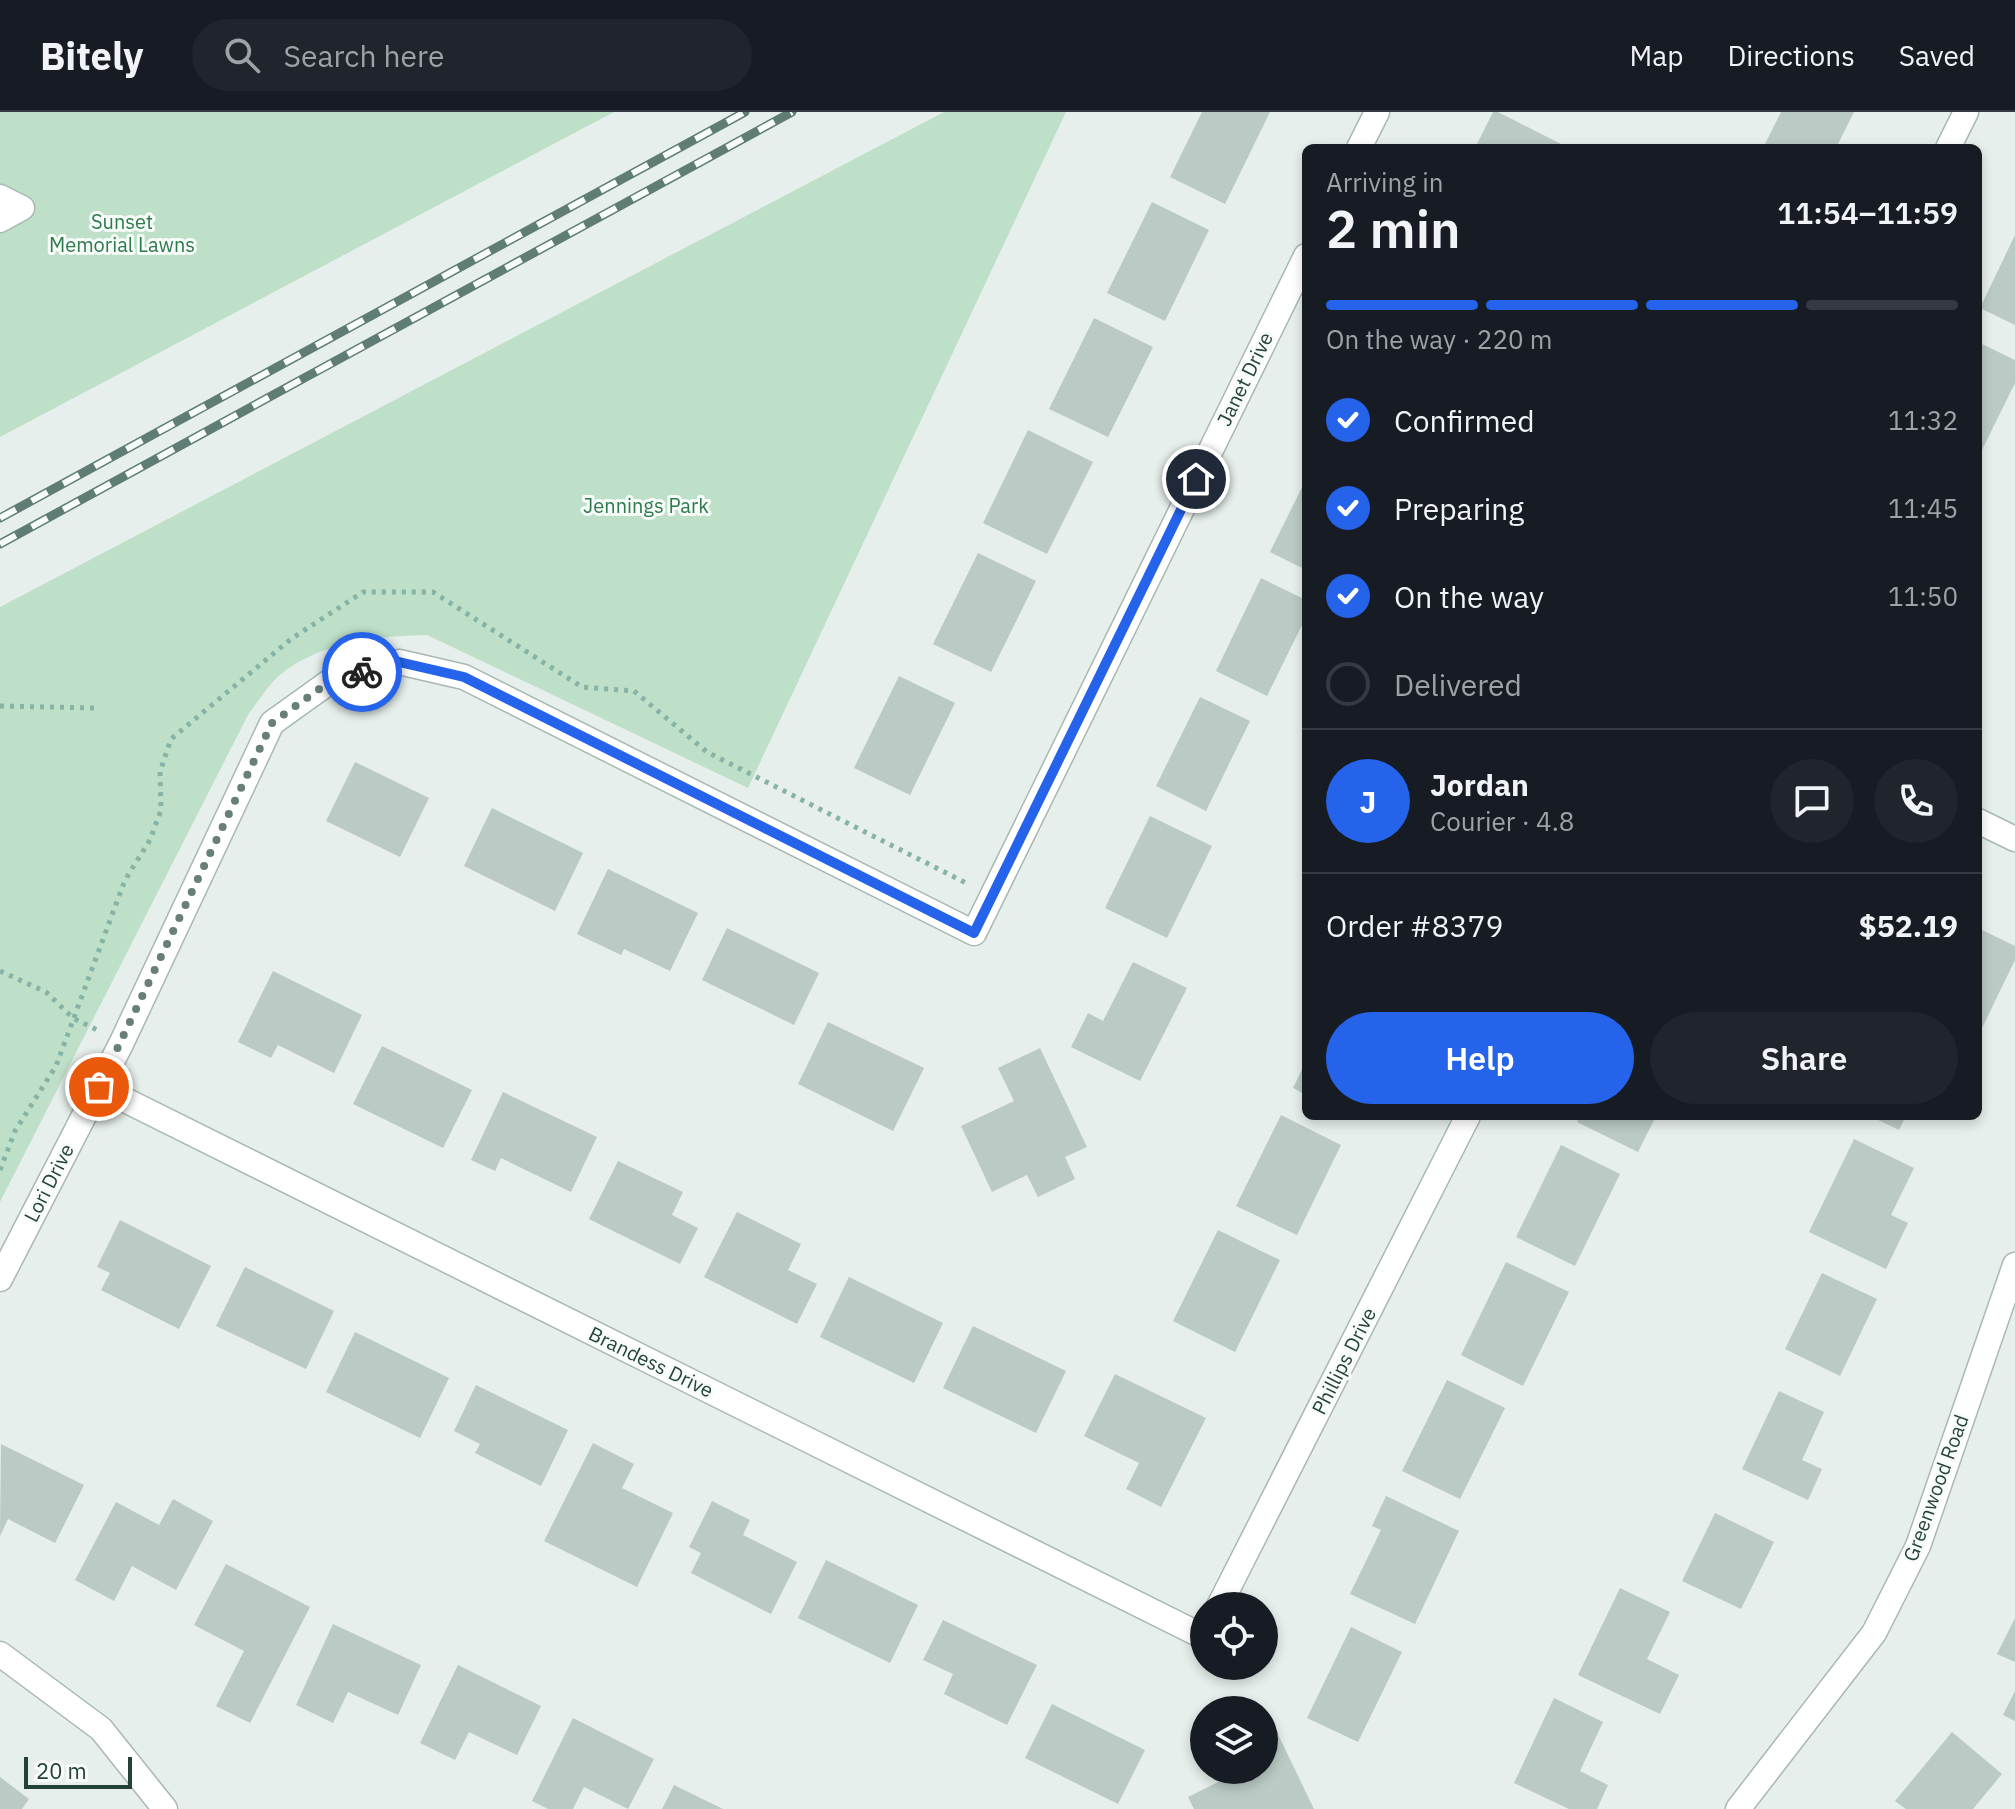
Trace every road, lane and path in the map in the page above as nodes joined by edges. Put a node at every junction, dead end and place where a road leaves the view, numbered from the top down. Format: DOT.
graph roads {
  1 [pos="1377,112"];
  2 [pos="1966,112"];
  3 [pos="1361,144"];
  4 [pos="1950,144"];
  5 [pos="0,197"];
  6 [pos="0,220"];
  7 [pos="1302,264"];
  8 [pos="0,706"];
  9 [pos="95,708"];
  10 [pos="1982,823"];
  11 [pos="2015,839"];
  12 [pos="990,897"];
  13 [pos="974,933"];
  14 [pos="0,971"];
  15 [pos="73,1018"];
  16 [pos="121,1044"];
  17 [pos="99,1087"];
  18 [pos="1466,1120"];
  19 [pos="0,1170"];
  20 [pos="2015,1265"];
  21 [pos="0,1279"];
  22 [pos="1226,1592"];
  23 [pos="1190,1630"];
  24 [pos="0,1654"];
  25 [pos="165,1809"];
  26 [pos="1738,1809"];
  1 -- 3 [label="street"];
  2 -- 4 [label="street"];
  5 -- 6 [label="street"];
  7 -- 12 [label="street, Janet Drive"];
  8 -- 9 [label="path"];
  10 -- 11 [label="street"];
  12 -- 13 [label="street, Janet Drive"];
  12 -- 15 [label="path"];
  13 -- 16 [label="street, Lori Drive"];
  14 -- 15 [label="path"];
  15 -- 16 [label="path"];
  15 -- 19 [label="path"];
  16 -- 17 [label="street, Lori Drive"];
  17 -- 21 [label="street, Lori Drive"];
  17 -- 23 [label="street, Brandess Drive"];
  18 -- 22 [label="street, Phillips Drive"];
  20 -- 26 [label="street, Greenwood Road"];
  24 -- 25 [label="street"];
}
